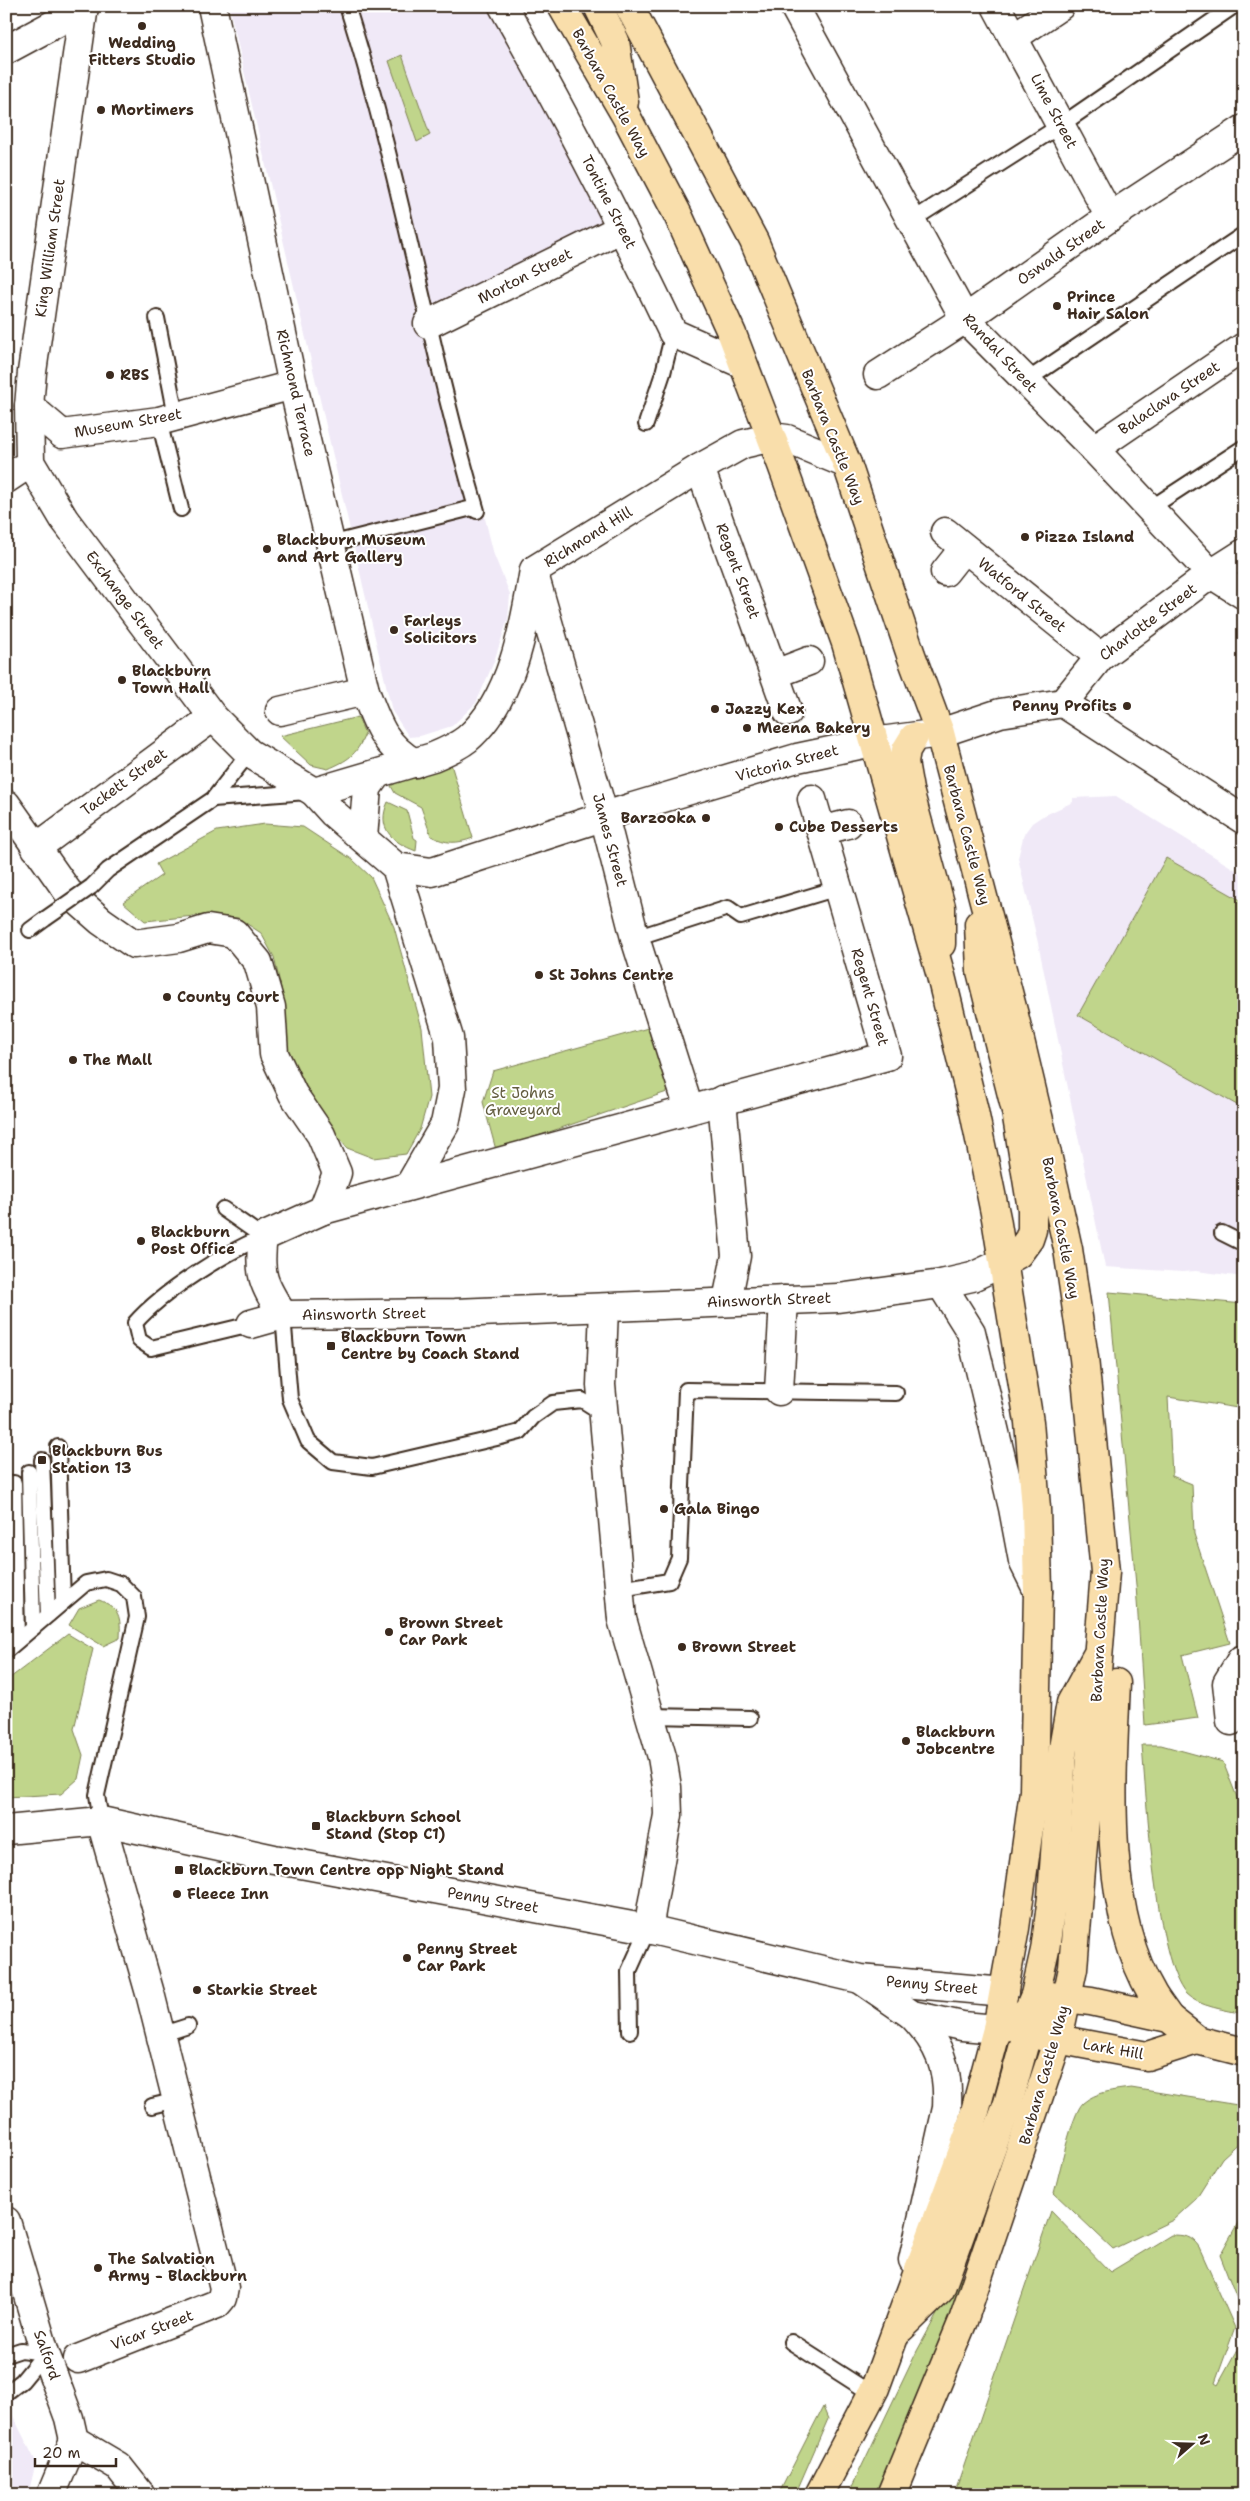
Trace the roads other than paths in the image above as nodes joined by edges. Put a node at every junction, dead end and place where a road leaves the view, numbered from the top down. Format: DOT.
graph roads {
  1 [pos="212,6"];
  2 [pos="347,6"];
  3 [pos="503,6"];
  4 [pos="562,6"];
  5 [pos="598,6"];
  6 [pos="629,6"];
  7 [pos="794,6"];
  8 [pos="996,6"];
  9 [pos="1060,6"];
  10 [pos="1234,6"];
  11 [pos="84,7"];
  12 [pos="1014,37"];
  13 [pos="6,50"];
  14 [pos="626,116"];
  15 [pos="1061,125"];
  16 [pos="1244,129"];
  17 [pos="1110,217"];
  18 [pos="911,221"];
  19 [pos="622,228"];
  20 [pos="1244,234"];
  21 [pos="157,318"];
  22 [pos="965,319"];
  23 [pos="428,324"];
  24 [pos="673,333"];
  25 [pos="1244,347"];
  26 [pos="744,364"];
  27 [pos="878,375"];
  28 [pos="1026,380"];
  29 [pos="294,385"];
  30 [pos="29,406"];
  31 [pos="167,418"];
  32 [pos="646,424"];
  33 [pos="772,437"];
  34 [pos="1244,447"];
  35 [pos="1094,450"];
  36 [pos="847,464"];
  37 [pos="700,468"];
  38 [pos="19,470"];
  39 [pos="181,509"];
  40 [pos="1149,509"];
  41 [pos="330,544"];
  42 [pos="1244,553"];
  43 [pos="534,570"];
  44 [pos="945,572"];
  45 [pos="1211,574"];
  46 [pos="1244,595"];
  47 [pos="1100,657"];
  48 [pos="809,661"];
  49 [pos="775,674"];
  50 [pos="366,691"];
  51 [pos="1063,703"];
  52 [pos="280,712"];
  53 [pos="788,712"];
  54 [pos="213,717"];
  55 [pos="940,733"];
  56 [pos="914,737"];
  57 [pos="873,742"];
  58 [pos="249,753"];
  59 [pos="415,764"];
  60 [pos="377,774"];
  61 [pos="314,792"];
  62 [pos="812,798"];
  63 [pos="213,799"];
  64 [pos="6,804"];
  65 [pos="604,816"];
  66 [pos="1244,820"];
  67 [pos="848,824"];
  68 [pos="821,831"];
  69 [pos="363,838"];
  70 [pos="36,848"];
  71 [pos="396,867"];
  72 [pos="977,875"];
  73 [pos="838,888"];
  74 [pos="30,930"];
  75 [pos="635,938"];
  76 [pos="941,976"];
  77 [pos="722,1100"];
  78 [pos="689,1108"];
  79 [pos="409,1186"];
  80 [pos="223,1209"];
  81 [pos="323,1210"];
  82 [pos="1222,1233"];
  83 [pos="263,1237"];
  84 [pos="1244,1244"];
  85 [pos="1004,1262"];
  86 [pos="941,1284"];
  87 [pos="784,1300"];
  88 [pos="727,1301"];
  89 [pos="604,1308"];
  90 [pos="283,1315"];
  91 [pos="251,1324"];
  92 [pos="779,1391"];
  93 [pos="896,1393"];
  94 [pos="604,1414"];
  95 [pos="58,1447"];
  96 [pos="42,1460"];
  97 [pos="28,1472"];
  98 [pos="14,1482"];
  99 [pos="1105,1572"];
  100 [pos="620,1589"];
  101 [pos="1038,1591"];
  102 [pos="63,1602"];
  103 [pos="48,1615"];
  104 [pos="33,1628"];
  105 [pos="17,1641"];
  106 [pos="1101,1648"];
  107 [pos="6,1651"];
  108 [pos="1244,1660"];
  109 [pos="650,1716"];
  110 [pos="750,1718"];
  111 [pos="1231,1721"];
  112 [pos="101,1821"];
  113 [pos="6,1830"];
  114 [pos="648,1929"];
  115 [pos="860,1979"];
  116 [pos="1004,1992"];
  117 [pos="1036,1995"];
  118 [pos="1067,1997"];
  119 [pos="912,2015"];
  120 [pos="1170,2018"];
  121 [pos="188,2026"];
  122 [pos="998,2029"];
  123 [pos="630,2031"];
  124 [pos="1027,2034"];
  125 [pos="160,2035"];
  126 [pos="1058,2039"];
  127 [pos="1197,2040"];
  128 [pos="1244,2052"];
  129 [pos="6,2221"];
  130 [pos="13,2274"];
  131 [pos="896,2333"];
  132 [pos="791,2342"];
  133 [pos="45,2353"];
  134 [pos="6,2355"];
  135 [pos="78,2359"];
  136 [pos="6,2393"];
  137 [pos="872,2394"];
  138 [pos="74,2440"];
  139 [pos="51,2495"];
  140 [pos="141,2495"];
  141 [pos="819,2495"];
  142 [pos="891,2495"];
  1 -- 29 [label="street, Richmond Terrace"];
  2 -- 23 [label="lane"];
  3 -- 19 [label="street, Tontine Street"];
  4 -- 14 [label="highway, Barbara Castle Way"];
  5 -- 14 [label="highway"];
  6 -- 36 [label="highway, Barbara Castle Way"];
  7 -- 18 [label="street, Randal Street"];
  8 -- 12 [label="street, Lime Street"];
  9 -- 12 [label="street"];
  10 -- 15 [label="lane"];
  11 -- 13 [label="street"];
  11 -- 30 [label="street, King William Street"];
  12 -- 15 [label="street, Lime Street"];
  14 -- 26 [label="highway, Barbara Castle Way"];
  15 -- 17 [label="street, Lime Street"];
  15 -- 18 [label="lane"];
  16 -- 17 [label="street, Oswald Street"];
  17 -- 22 [label="street, Oswald Street"];
  18 -- 22 [label="street, Randal Street"];
  19 -- 23 [label="street, Morton Street"];
  19 -- 24 [label="street, Tontine Street"];
  20 -- 28 [label="lane"];
  21 -- 31 [label="lane"];
  22 -- 27 [label="street, Oswald Street"];
  22 -- 28 [label="street, Randal Street"];
  23 -- 41 [label="lane"];
  24 -- 26 [label="street"];
  24 -- 32 [label="lane"];
  25 -- 35 [label="street, Balaclava Street"];
  26 -- 33 [label="highway, Barbara Castle Way"];
  28 -- 35 [label="street, Randal Street"];
  29 -- 31 [label="street, Museum Street"];
  29 -- 41 [label="street, Richmond Terrace"];
  30 -- 31 [label="street, Museum Street"];
  30 -- 38 [label="street, King William Street"];
  31 -- 39 [label="lane"];
  33 -- 36 [label="street, Richmond Hill"];
  33 -- 37 [label="street, Richmond Hill"];
  33 -- 57 [label="highway, Barbara Castle Way"];
  34 -- 40 [label="lane"];
  35 -- 40 [label="street, Randal Street"];
  36 -- 55 [label="highway, Barbara Castle Way"];
  37 -- 43 [label="street, Richmond Hill"];
  37 -- 49 [label="street, Regent Street"];
  38 -- 54 [label="street, Exchange Street"];
  40 -- 45 [label="street, Randal Street"];
  41 -- 50 [label="street, Richmond Terrace"];
  42 -- 45 [label="street, Charlotte Street"];
  43 -- 59 [label="street, Richmond Hill"];
  43 -- 65 [label="street, James Street"];
  44 -- 47 [label="street, Watford Street"];
  45 -- 46 [label="street, Randal Street"];
  45 -- 47 [label="street, Charlotte Street"];
  47 -- 51 [label="street, Charlotte Street"];
  48 -- 49 [label="street"];
  49 -- 53 [label="street, Regent Street"];
  50 -- 52 [label="street"];
  50 -- 59 [label="street, Richmond Terrace"];
  51 -- 55 [label="street, Victoria Street"];
  51 -- 66 [label="street"];
  54 -- 58 [label="street, Exchange Street"];
  54 -- 70 [label="street, Tackett Street"];
  55 -- 56 [label="street, Victoria Street"];
  55 -- 72 [label="highway, Barbara Castle Way"];
  56 -- 57 [label="street, Victoria Street"];
  56 -- 76 [label="highway"];
  57 -- 65 [label="street, Victoria Street"];
  57 -- 76 [label="highway, Barbara Castle Way"];
  58 -- 61 [label="street, Exchange Street"];
  58 -- 63 [label="lane"];
  59 -- 60 [label="street, Richmond Hill"];
  60 -- 61 [label="street, Richmond Hill"];
  60 -- 69 [label="street"];
  61 -- 63 [label="lane"];
  61 -- 69 [label="street, Exchange Street"];
  62 -- 68 [label="street, Regent Street"];
  63 -- 74 [label="lane, bridge"];
  64 -- 70 [label="street"];
  65 -- 71 [label="street, Victoria Street"];
  65 -- 75 [label="street, James Street"];
  67 -- 68 [label="street"];
  68 -- 73 [label="street, Regent Street"];
  69 -- 71 [label="street, Exchange Street"];
  70 -- 81 [label="street"];
  71 -- 79 [label="street"];
  72 -- 85 [label="highway"];
  72 -- 99 [label="highway, Barbara Castle Way"];
  73 -- 75 [label="lane"];
  73 -- 77 [label="street, Regent Street"];
  75 -- 78 [label="street, James Street"];
  76 -- 85 [label="highway, Barbara Castle Way"];
  77 -- 78 [label="street"];
  77 -- 88 [label="street"];
  78 -- 79 [label="street"];
  79 -- 81 [label="street"];
  80 -- 83 [label="lane"];
  81 -- 83 [label="street"];
  82 -- 84 [label="lane"];
  83 -- 90 [label="street, Ainsworth Street"];
  83 -- 91 [label="lane"];
  85 -- 86 [label="street, Ainsworth Street"];
  85 -- 101 [label="highway, Barbara Castle Way"];
  86 -- 87 [label="street, Ainsworth Street"];
  86 -- 101 [label="street, Barbara Castle Way"];
  87 -- 88 [label="street, Ainsworth Street"];
  87 -- 92 [label="street"];
  88 -- 89 [label="street, Ainsworth Street"];
  89 -- 90 [label="street, Ainsworth Street"];
  89 -- 94 [label="street"];
  90 -- 91 [label="street"];
  90 -- 94 [label="lane"];
  92 -- 93 [label="lane"];
  92 -- 100 [label="lane"];
  94 -- 100 [label="street"];
  95 -- 102 [label="lane"];
  96 -- 103 [label="lane"];
  97 -- 104 [label="lane"];
  98 -- 105 [label="lane"];
  99 -- 106 [label="highway, Barbara Castle Way"];
  99 -- 120 [label="highway"];
  100 -- 109 [label="street"];
  101 -- 116 [label="highway, Barbara Castle Way"];
  102 -- 103 [label="lane"];
  102 -- 112 [label="lane"];
  103 -- 104 [label="lane"];
  104 -- 105 [label="lane"];
  105 -- 107 [label="lane"];
  106 -- 117 [label="highway"];
  106 -- 118 [label="highway, Barbara Castle Way"];
  108 -- 111 [label="street"];
  109 -- 110 [label="lane"];
  109 -- 114 [label="street"];
  112 -- 113 [label="street, Penny Street"];
  112 -- 114 [label="street, Penny Street"];
  112 -- 125 [label="street"];
  114 -- 115 [label="street, Penny Street"];
  114 -- 123 [label="lane"];
  115 -- 116 [label="street, Penny Street"];
  115 -- 119 [label="street, Penny Street"];
  116 -- 117 [label="highway"];
  116 -- 122 [label="highway, Barbara Castle Way"];
  117 -- 118 [label="highway"];
  117 -- 122 [label="highway"];
  118 -- 120 [label="highway"];
  118 -- 124 [label="highway"];
  118 -- 126 [label="highway, Barbara Castle Way"];
  119 -- 122 [label="street, Penny Street"];
  119 -- 131 [label="street, Barbara Castle Way"];
  120 -- 127 [label="highway"];
  121 -- 125 [label="lane"];
  122 -- 124 [label="highway, Lark Hill"];
  122 -- 131 [label="highway, Barbara Castle Way"];
  124 -- 126 [label="highway, Lark Hill"];
  124 -- 131 [label="highway"];
  125 -- 135 [label="street, Vicar Street"];
  126 -- 127 [label="highway, Lark Hill"];
  126 -- 142 [label="highway, Barbara Castle Way"];
  127 -- 128 [label="highway"];
  129 -- 130 [label="street, Salford"];
  130 -- 133 [label="street, Salford"];
  131 -- 137 [label="highway, Barbara Castle Way"];
  132 -- 137 [label="lane"];
  133 -- 134 [label="lane"];
  133 -- 136 [label="lane"];
  133 -- 138 [label="street, Salford"];
  137 -- 141 [label="highway, Barbara Castle Way"];
  138 -- 139 [label="street"];
  138 -- 140 [label="street"];
}
